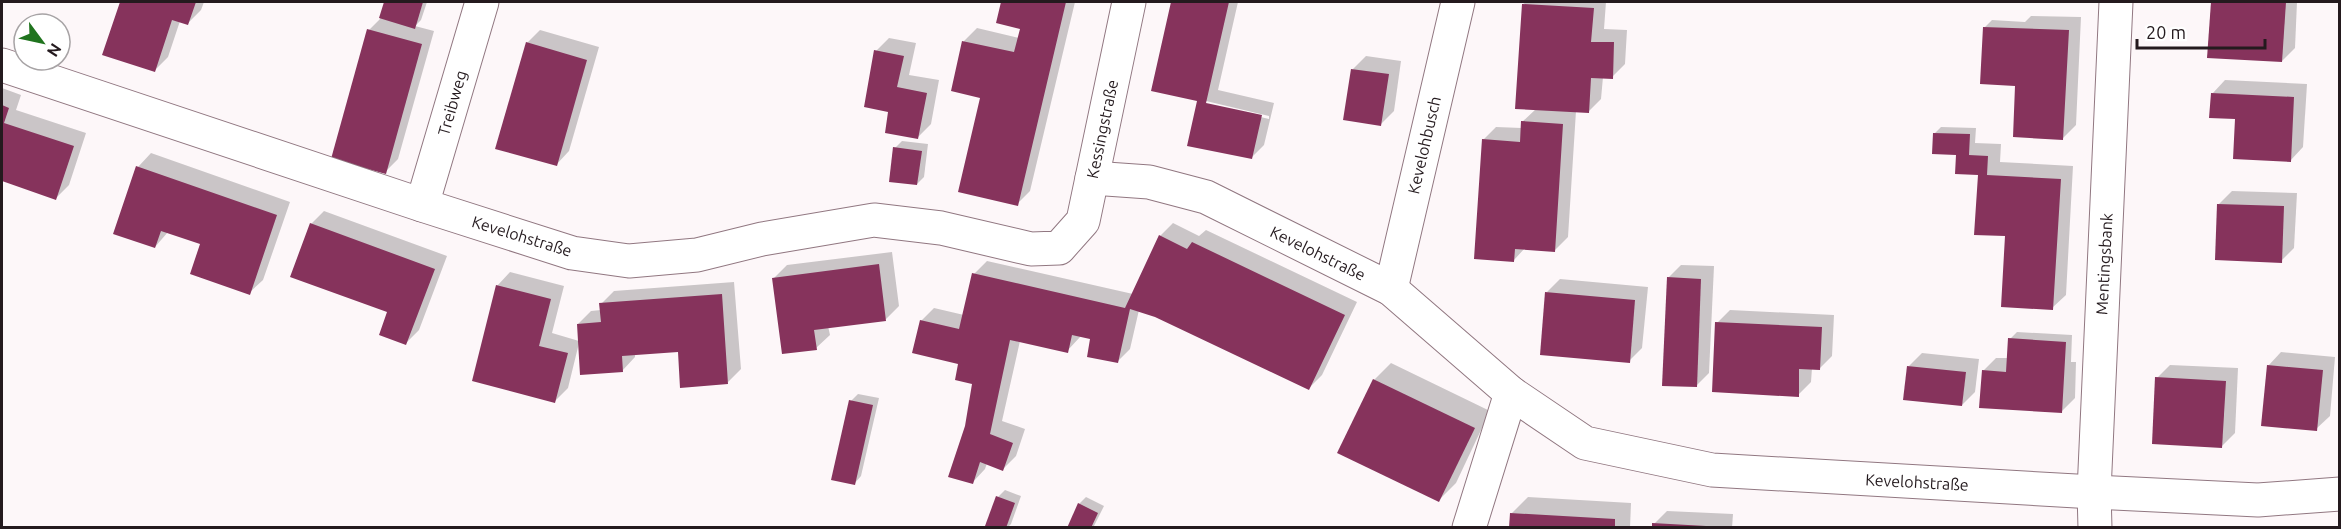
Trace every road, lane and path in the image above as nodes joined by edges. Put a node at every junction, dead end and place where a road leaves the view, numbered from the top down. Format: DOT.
graph roads {
  1 [pos="482,2"];
  2 [pos="1129,2"];
  3 [pos="1458,2"];
  4 [pos="2116,2"];
  5 [pos="2,65"];
  6 [pos="1092,178"];
  7 [pos="422,206"];
  8 [pos="1059,248"];
  9 [pos="1390,289"];
  10 [pos="1511,393"];
  11 [pos="2094,492"];
  12 [pos="2340,494"];
  13 [pos="1469,528"];
  14 [pos="2095,528"];
  1 -- 7 [label="street, Treibweg"];
  2 -- 6 [label="street, Kessingstraße"];
  3 -- 9 [label="street, Kevelohbusch"];
  4 -- 11 [label="street, Mentingsbank"];
  5 -- 7 [label="street, Kevelohstraße"];
  6 -- 8 [label="street, Kessingstraße"];
  6 -- 9 [label="street, Kevelohstraße"];
  7 -- 8 [label="street, Kevelohstraße"];
  9 -- 10 [label="street, Kevelohstraße"];
  10 -- 11 [label="street, Kevelohstraße"];
  10 -- 13 [label="street"];
  11 -- 12 [label="street, Kevelohstraße"];
  11 -- 14 [label="street, Mentingsbank"];
}
